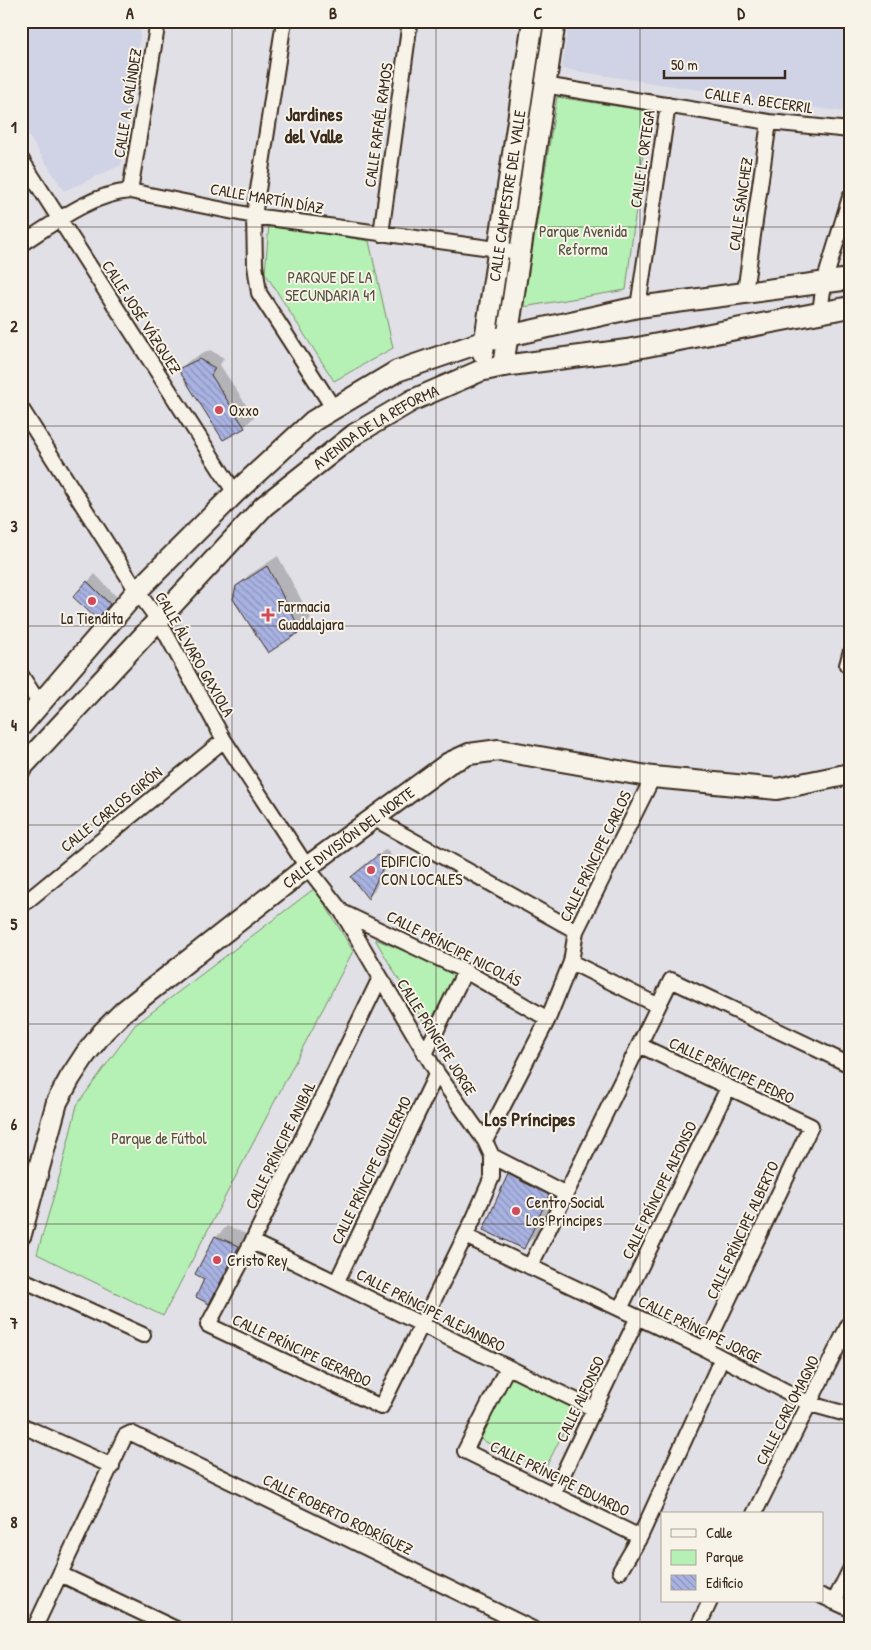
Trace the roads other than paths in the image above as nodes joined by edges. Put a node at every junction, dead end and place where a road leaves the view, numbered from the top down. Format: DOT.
graph roads {
  1 [pos="158,21"];
  2 [pos="284,21"];
  3 [pos="410,21"];
  4 [pos="533,21"];
  5 [pos="555,21"];
  6 [pos="544,85"];
  7 [pos="668,105"];
  8 [pos="769,122"];
  9 [pos="850,130"];
  10 [pos="21,159"];
  11 [pos="130,191"];
  12 [pos="850,198"];
  13 [pos="254,216"];
  14 [pos="59,220"];
  15 [pos="381,234"];
  16 [pos="21,244"];
  17 [pos="499,249"];
  18 [pos="520,252"];
  19 [pos="850,279"];
  20 [pos="824,283"];
  21 [pos="746,292"];
  22 [pos="850,306"];
  23 [pos="638,307"];
  24 [pos="820,312"];
  25 [pos="507,336"];
  26 [pos="485,341"];
  27 [pos="503,366"];
  28 [pos="480,371"];
  29 [pos="21,408"];
  30 [pos="334,409"];
  31 [pos="235,493"];
  32 [pos="137,592"];
  33 [pos="159,621"];
  34 [pos="21,675"];
  35 [pos="39,703"];
  36 [pos="21,726"];
  37 [pos="224,740"];
  38 [pos="21,768"];
  39 [pos="850,774"];
  40 [pos="653,777"];
  41 [pos="373,818"];
  42 [pos="307,867"];
  43 [pos="21,906"];
  44 [pos="342,912"];
  45 [pos="576,931"];
  46 [pos="571,962"];
  47 [pos="465,971"];
  48 [pos="380,978"];
  49 [pos="657,1005"];
  50 [pos="548,1018"];
  51 [pos="639,1045"];
  52 [pos="424,1054"];
  53 [pos="850,1065"];
  54 [pos="436,1073"];
  55 [pos="728,1088"];
  56 [pos="811,1126"];
  57 [pos="485,1141"];
  58 [pos="492,1156"];
  59 [pos="566,1194"];
  60 [pos="21,1234"];
  61 [pos="465,1236"];
  62 [pos="252,1242"];
  63 [pos="530,1267"];
  64 [pos="21,1279"];
  65 [pos="337,1282"];
  66 [pos="620,1308"];
  67 [pos="638,1318"];
  68 [pos="850,1322"];
  69 [pos="208,1325"];
  70 [pos="422,1326"];
  71 [pos="143,1334"];
  72 [pos="705,1349"];
  73 [pos="722,1358"];
  74 [pos="507,1368"];
  75 [pos="810,1404"];
  76 [pos="594,1410"];
  77 [pos="850,1415"];
  78 [pos="21,1425"];
  79 [pos="112,1466"];
  80 [pos="553,1495"];
  81 [pos="755,1512"];
  82 [pos="640,1537"];
  83 [pos="850,1570"];
  84 [pos="620,1571"];
  85 [pos="60,1574"];
  86 [pos="828,1599"];
  87 [pos="710,1602"];
  88 [pos="850,1609"];
  89 [pos="34,1629"];
  90 [pos="176,1629"];
  91 [pos="533,1629"];
  92 [pos="697,1629"];
  1 -- 11 [label="street, CALLE A. GALÍNDEZ"];
  2 -- 13 [label="street"];
  3 -- 15 [label="street, CALLE RAFAÉL RAMOS"];
  4 -- 17 [label="main road, CALLE CAMPESTRE DEL VALLE"];
  5 -- 6 [label="main road, CALLE CAMPESTRE DEL VALLE"];
  6 -- 7 [label="street, CALLE A. BECERRIL"];
  6 -- 18 [label="main road, CALLE CAMPESTRE DEL VALLE"];
  7 -- 8 [label="street, CALLE A. BECERRIL"];
  7 -- 23 [label="street, CALLE L. ORTEGA"];
  8 -- 9 [label="street, CALLE A. BECERRIL"];
  8 -- 21 [label="street, CALLE SÁNCHEZ"];
  10 -- 14 [label="street, CALLE JOSÉ VÁZQUEZ"];
  11 -- 13 [label="street, CALLE MARTÍN DÍAZ"];
  11 -- 14 [label="street, CALLE MARTÍN DÍAZ"];
  12 -- 20 [label="street"];
  13 -- 15 [label="street, CALLE MARTÍN DÍAZ"];
  13 -- 30 [label="street"];
  14 -- 16 [label="street, CALLE MARTÍN DÍAZ"];
  14 -- 31 [label="street, CALLE JOSÉ VÁZQUEZ"];
  15 -- 17 [label="street, CALLE MARTÍN DÍAZ"];
  17 -- 18 [label="street, CALLE MARTÍN DÍAZ"];
  17 -- 26 [label="main road, CALLE CAMPESTRE DEL VALLE"];
  18 -- 25 [label="main road, CALLE CAMPESTRE DEL VALLE"];
  19 -- 20 [label="main road, AVENIDA DE LA REFORMA"];
  20 -- 21 [label="main road, AVENIDA DE LA REFORMA"];
  20 -- 24 [label="street"];
  21 -- 23 [label="main road, AVENIDA DE LA REFORMA"];
  22 -- 24 [label="main road, AVENIDA DE LA REFORMA"];
  23 -- 25 [label="main road, AVENIDA DE LA REFORMA"];
  24 -- 27 [label="main road, AVENIDA DE LA REFORMA"];
  25 -- 26 [label="main road, AVENIDA DE LA REFORMA"];
  25 -- 27 [label="main road, CALLE CAMPESTRE DEL VALLE"];
  26 -- 28 [label="main road, CALLE CAMPESTRE DEL VALLE"];
  26 -- 30 [label="main road, AVENIDA DE LA REFORMA"];
  27 -- 28 [label="main road, AVENIDA DE LA REFORMA"];
  28 -- 33 [label="main road, AVENIDA DE LA REFORMA"];
  29 -- 32 [label="street, CALLE ÁLVARO GAXIOLA"];
  30 -- 31 [label="main road, AVENIDA DE LA REFORMA"];
  31 -- 32 [label="main road, AVENIDA DE LA REFORMA"];
  32 -- 33 [label="street, CALLE ÁLVARO GAXIOLA"];
  32 -- 35 [label="main road, AVENIDA DE LA REFORMA"];
  33 -- 37 [label="street, CALLE ÁLVARO GAXIOLA"];
  33 -- 38 [label="main road, AVENIDA DE LA REFORMA"];
  34 -- 35 [label="street"];
  35 -- 36 [label="main road, AVENIDA DE LA REFORMA"];
  37 -- 42 [label="street, CALLE ÁLVARO GAXIOLA"];
  37 -- 43 [label="street, CALLE CARLOS GIRÓN"];
  39 -- 40 [label="main road, CALLE DIVISIÓN DEL NORTE"];
  40 -- 41 [label="main road, CALLE DIVISIÓN DEL NORTE"];
  40 -- 45 [label="street, CALLE PRÍNCIPE CARLOS"];
  41 -- 42 [label="main road, CALLE DIVISIÓN DEL NORTE"];
  41 -- 45 [label="street"];
  42 -- 44 [label="street, CALLE PRÍNCIPE JORGE"];
  42 -- 60 [label="main road, CALLE DIVISIÓN DEL NORTE"];
  44 -- 47 [label="street, CALLE PRÍNCIPE NICOLÁS"];
  44 -- 48 [label="street, CALLE PRÍNCIPE JORGE"];
  45 -- 46 [label="street, CALLE PRÍNCIPE CARLOS"];
  46 -- 49 [label="street"];
  46 -- 50 [label="street, CALLE PRÍNCIPE CARLOS"];
  47 -- 50 [label="street, CALLE PRÍNCIPE NICOLÁS"];
  47 -- 52 [label="street"];
  48 -- 52 [label="street, CALLE PRÍNCIPE JORGE"];
  48 -- 62 [label="street, CALLE PRÍNCIPE ANIBAL"];
  49 -- 51 [label="street"];
  49 -- 53 [label="street"];
  50 -- 57 [label="street, CALLE PRÍNCIPE CARLOS"];
  51 -- 55 [label="street, CALLE PRÍNCIPE PEDRO"];
  51 -- 59 [label="street"];
  52 -- 54 [label="street, CALLE PRÍNCIPE JORGE"];
  54 -- 57 [label="street, CALLE PRÍNCIPE JORGE"];
  54 -- 65 [label="street, CALLE PRÍNCIPE GUILLERMO"];
  55 -- 56 [label="street, CALLE PRÍNCIPE PEDRO"];
  55 -- 66 [label="street, CALLE PRÍNCIPE ALFONSO"];
  56 -- 72 [label="street, CALLE PRÍNCIPE ALBERTO"];
  57 -- 58 [label="street, CALLE PRÍNCIPE JORGE"];
  58 -- 59 [label="street"];
  58 -- 61 [label="street"];
  59 -- 63 [label="street"];
  61 -- 63 [label="street, CALLE PRÍNCIPE JORGE"];
  61 -- 70 [label="street"];
  62 -- 65 [label="street, CALLE PRÍNCIPE ALEJANDRO"];
  62 -- 69 [label="street, CALLE PRÍNCIPE ANIBAL"];
  63 -- 66 [label="street, CALLE PRÍNCIPE JORGE"];
  64 -- 71 [label="street"];
  65 -- 70 [label="street, CALLE PRÍNCIPE ALEJANDRO"];
  66 -- 67 [label="street, CALLE PRÍNCIPE JORGE"];
  67 -- 72 [label="street, CALLE PRÍNCIPE JORGE"];
  67 -- 76 [label="street, CALLE ALFONSO"];
  68 -- 75 [label="street, CALLE CARLOMAGNO"];
  69 -- 70 [label="street, CALLE PRÍNCIPE GERARDO"];
  70 -- 74 [label="street, CALLE PRÍNCIPE ALEJANDRO"];
  72 -- 73 [label="street, CALLE PRÍNCIPE JORGE"];
  73 -- 75 [label="street, CALLE PRÍNCIPE JORGE"];
  73 -- 82 [label="street"];
  74 -- 76 [label="street, CALLE PRÍNCIPE ALEJANDRO"];
  74 -- 80 [label="street, CALLE PRÍNCIPE EDUARDO"];
  75 -- 77 [label="street, CALLE PRÍNCIPE JORGE"];
  75 -- 81 [label="street, CALLE CARLOMAGNO"];
  76 -- 80 [label="street, CALLE ALFONSO"];
  78 -- 79 [label="street"];
  79 -- 85 [label="street"];
  79 -- 91 [label="street, CALLE ROBERTO RODRÍGUEZ"];
  80 -- 82 [label="street, CALLE PRÍNCIPE EDUARDO"];
  82 -- 84 [label="street"];
  83 -- 86 [label="street"];
  85 -- 89 [label="street"];
  85 -- 90 [label="street"];
  86 -- 88 [label="street"];
  87 -- 92 [label="street"];
}
